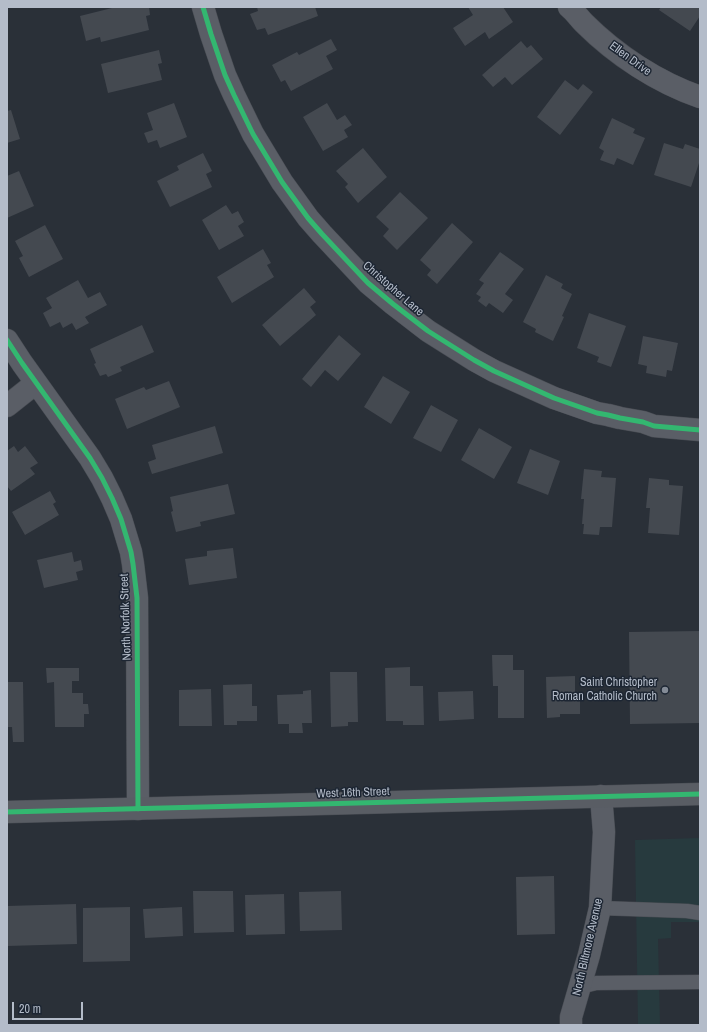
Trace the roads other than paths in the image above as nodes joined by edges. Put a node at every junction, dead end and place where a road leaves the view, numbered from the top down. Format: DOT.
graph roads {
  1 [pos="203,7"];
  2 [pos="570,7"];
  3 [pos="700,97"];
  4 [pos="7,340"];
  5 [pos="36,383"];
  6 [pos="7,406"];
  7 [pos="700,430"];
  8 [pos="700,794"];
  9 [pos="601,796"];
  10 [pos="138,809"];
  11 [pos="7,812"];
  12 [pos="600,908"];
  13 [pos="700,912"];
  14 [pos="700,982"];
  15 [pos="580,987"];
  16 [pos="571,1025"];
  1 -- 7 [label="street, Christopher Lane"];
  2 -- 3 [label="street, Ellen Drive"];
  4 -- 5 [label="street, North Norfolk Street"];
  5 -- 6 [label="street"];
  5 -- 10 [label="street, North Norfolk Street"];
  8 -- 9 [label="street, West 16th Street"];
  9 -- 10 [label="street, West 16th Street"];
  9 -- 12 [label="street, North Biltmore Avenue"];
  10 -- 11 [label="street, West 16th Street"];
  12 -- 13 [label="lane"];
  12 -- 15 [label="street, North Biltmore Avenue"];
  14 -- 15 [label="lane"];
  15 -- 16 [label="street, North Biltmore Avenue"];
}
